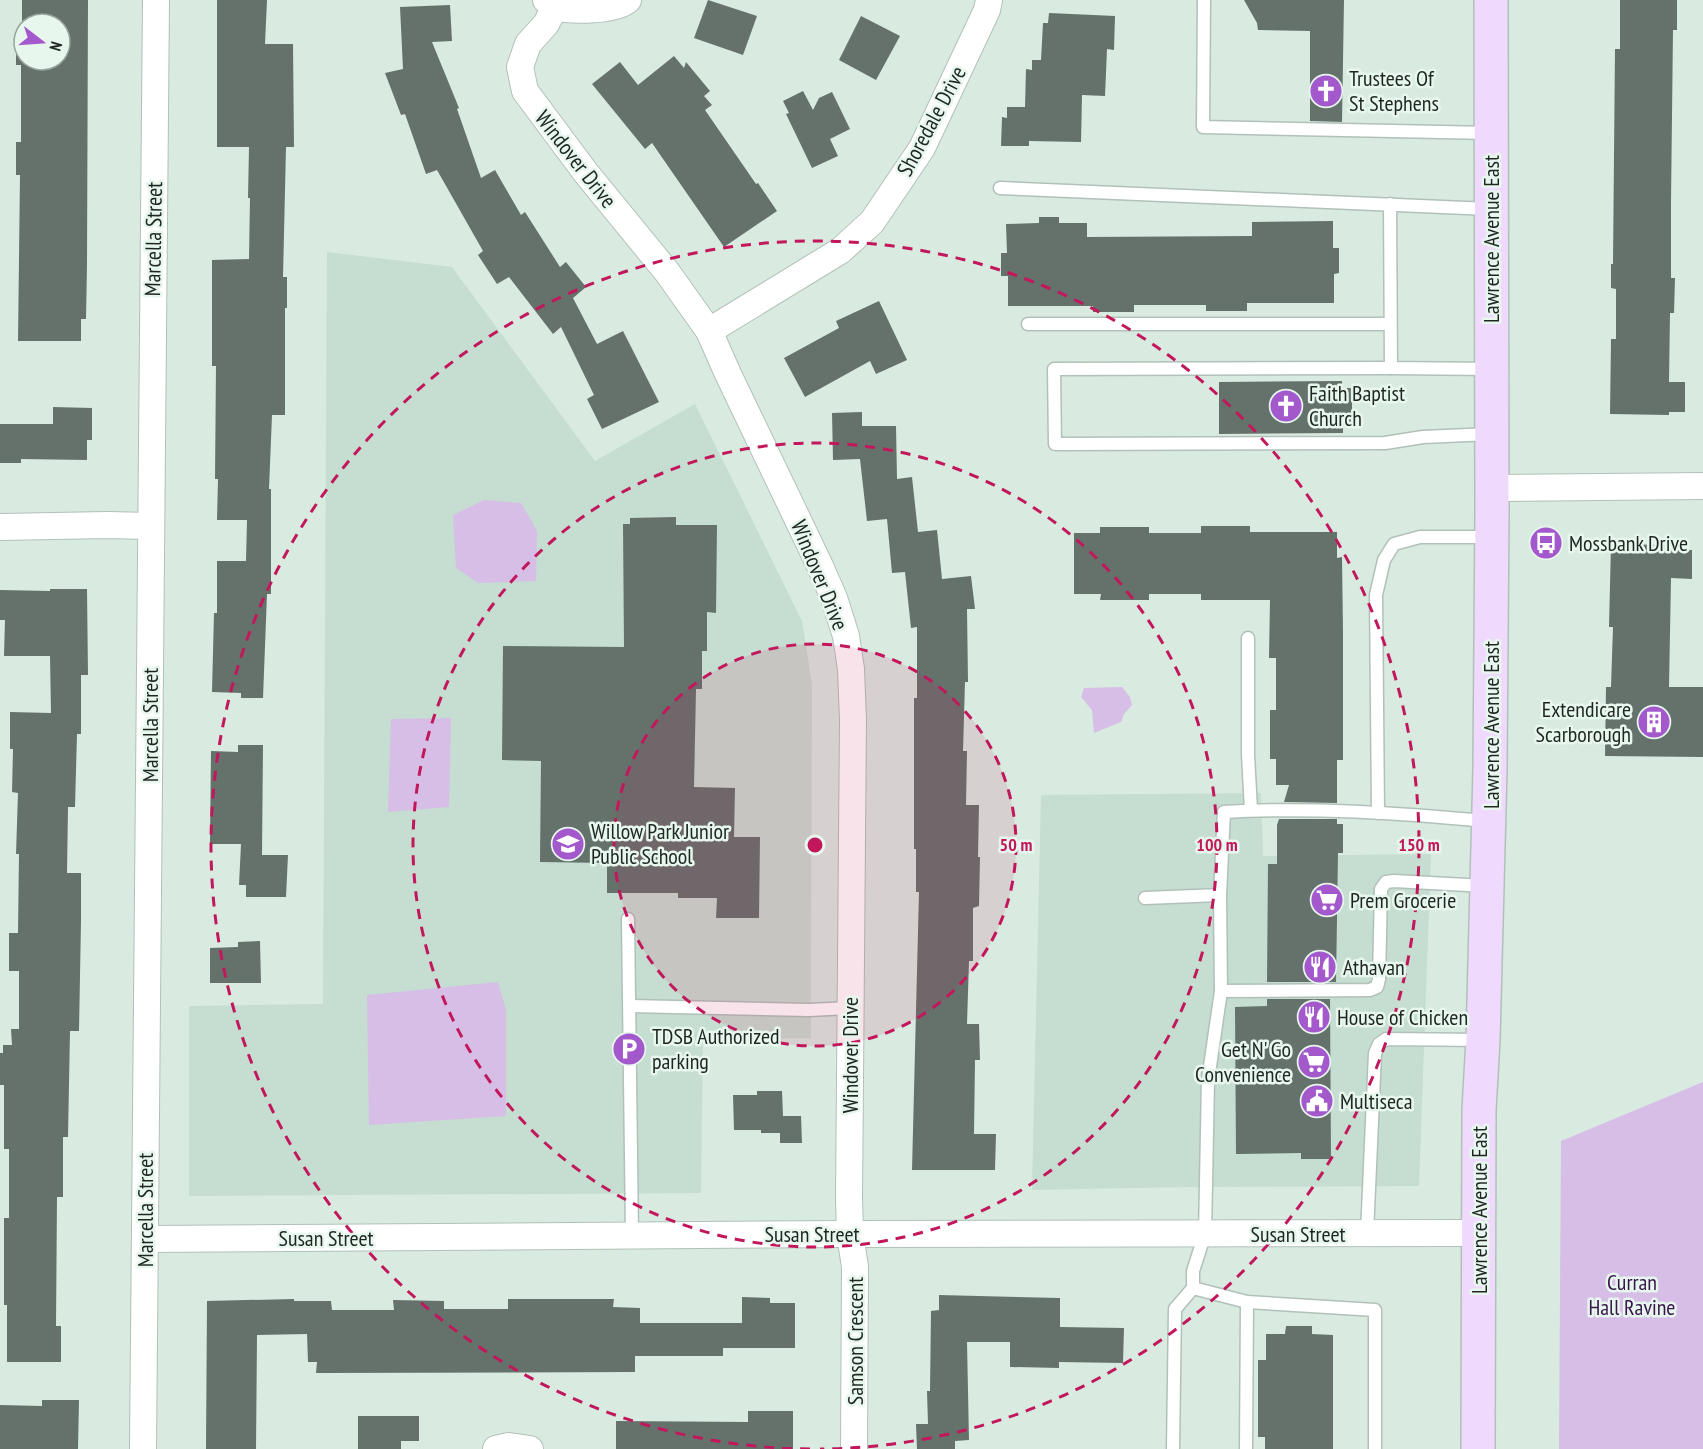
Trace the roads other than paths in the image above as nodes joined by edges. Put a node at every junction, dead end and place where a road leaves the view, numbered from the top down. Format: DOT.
graph roads {
  1 [pos="156,0"];
  2 [pos="628,0"];
  3 [pos="988,0"];
  4 [pos="1204,0"];
  5 [pos="1491,0"];
  6 [pos="550,4"];
  7 [pos="1490,133"];
  8 [pos="1000,188"];
  9 [pos="1390,204"];
  10 [pos="1490,209"];
  11 [pos="1028,324"];
  12 [pos="1390,324"];
  13 [pos="709,331"];
  14 [pos="1391,368"];
  15 [pos="1491,369"];
  16 [pos="1492,434"];
  17 [pos="1703,486"];
  18 [pos="1492,488"];
  19 [pos="0,526"];
  20 [pos="150,526"];
  21 [pos="1492,537"];
  22 [pos="1248,638"];
  23 [pos="1251,810"];
  24 [pos="1378,813"];
  25 [pos="1490,821"];
  26 [pos="1487,886"];
  27 [pos="1220,895"];
  28 [pos="1145,898"];
  29 [pos="628,919"];
  30 [pos="1221,992"];
  31 [pos="630,1006"];
  32 [pos="850,1008"];
  33 [pos="1483,1040"];
  34 [pos="1479,1233"];
  35 [pos="850,1234"];
  36 [pos="1205,1234"];
  37 [pos="1367,1234"];
  38 [pos="632,1235"];
  39 [pos="145,1239"];
  40 [pos="1193,1288"];
  41 [pos="1247,1302"];
  42 [pos="143,1449"];
  43 [pos="496,1449"];
  44 [pos="530,1449"];
  45 [pos="854,1449"];
  46 [pos="1173,1449"];
  47 [pos="1245,1449"];
  48 [pos="1375,1449"];
  49 [pos="1478,1449"];
  1 -- 20 [label="street, Marcella Street"];
  2 -- 6 [label="street, Windover Drive"];
  3 -- 13 [label="street, Shoredale Drive"];
  4 -- 7 [label="lane"];
  5 -- 7 [label="main road, Lawrence Avenue East"];
  6 -- 13 [label="street, Windover Drive"];
  7 -- 10 [label="main road, Lawrence Avenue East"];
  8 -- 9 [label="lane"];
  9 -- 10 [label="lane"];
  9 -- 12 [label="lane"];
  10 -- 15 [label="main road, Lawrence Avenue East"];
  11 -- 12 [label="lane"];
  12 -- 14 [label="lane"];
  13 -- 32 [label="street, Windover Drive"];
  14 -- 15 [label="lane"];
  14 -- 16 [label="lane"];
  15 -- 16 [label="main road, Lawrence Avenue East"];
  16 -- 18 [label="main road, Lawrence Avenue East"];
  17 -- 18 [label="street"];
  18 -- 21 [label="main road, Lawrence Avenue East"];
  19 -- 20 [label="street"];
  20 -- 39 [label="street, Marcella Street"];
  21 -- 24 [label="lane"];
  21 -- 25 [label="main road, Lawrence Avenue East"];
  22 -- 23 [label="lane"];
  23 -- 24 [label="lane"];
  23 -- 27 [label="lane"];
  24 -- 25 [label="lane"];
  25 -- 26 [label="main road, Lawrence Avenue East"];
  26 -- 30 [label="lane"];
  26 -- 33 [label="main road, Lawrence Avenue East"];
  27 -- 28 [label="lane"];
  27 -- 30 [label="lane"];
  29 -- 31 [label="lane"];
  30 -- 36 [label="lane"];
  31 -- 32 [label="lane"];
  31 -- 38 [label="lane"];
  32 -- 35 [label="street, Windover Drive"];
  33 -- 34 [label="main road, Lawrence Avenue East"];
  33 -- 37 [label="lane"];
  34 -- 37 [label="street, Susan Street"];
  34 -- 49 [label="main road, Lawrence Avenue East"];
  35 -- 36 [label="street, Susan Street"];
  35 -- 38 [label="street, Susan Street"];
  35 -- 45 [label="street, Samson Crescent"];
  36 -- 37 [label="street, Susan Street"];
  36 -- 40 [label="lane"];
  38 -- 39 [label="street, Susan Street"];
  39 -- 42 [label="street, Marcella Street"];
  40 -- 41 [label="lane"];
  40 -- 46 [label="lane"];
  41 -- 47 [label="lane"];
  41 -- 48 [label="lane"];
  43 -- 44 [label="street"];
}
